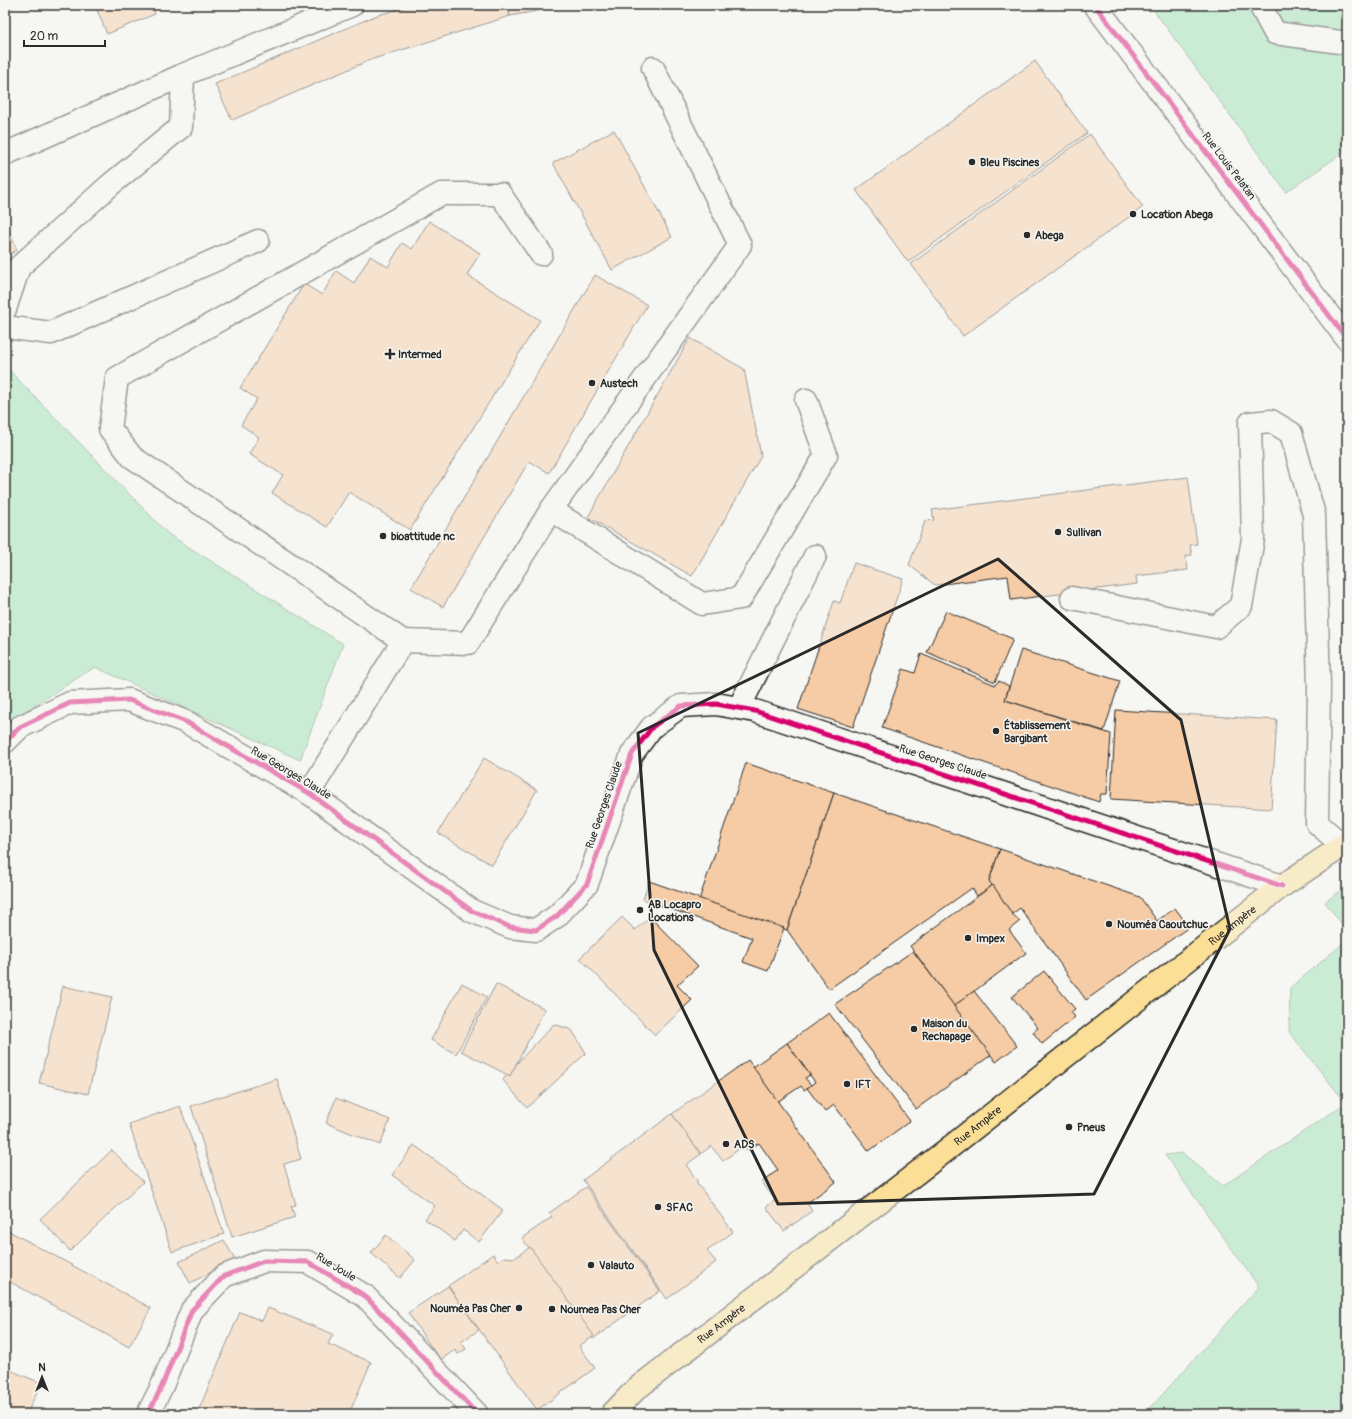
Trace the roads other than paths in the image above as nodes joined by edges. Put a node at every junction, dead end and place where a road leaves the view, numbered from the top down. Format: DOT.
graph roads {
  1 [pos="352,5"];
  2 [pos="1095,5"];
  3 [pos="1260,5"];
  4 [pos="1347,43"];
  5 [pos="653,68"];
  6 [pos="184,75"];
  7 [pos="5,154"];
  8 [pos="258,241"];
  9 [pos="541,254"];
  10 [pos="5,309"];
  11 [pos="5,327"];
  12 [pos="1347,339"];
  13 [pos="806,400"];
  14 [pos="551,510"];
  15 [pos="815,556"];
  16 [pos="1072,598"];
  17 [pos="403,641"];
  18 [pos="739,708"];
  19 [pos="5,742"];
  20 [pos="309,793"];
  21 [pos="1345,844"];
  22 [pos="1282,886"];
  23 [pos="148,1414"];
  24 [pos="477,1414"];
  25 [pos="612,1414"];
  1 -- 6 [label="street"];
  2 -- 12 [label="street, Rue Louis Pelatan"];
  3 -- 4 [label="street"];
  5 -- 14 [label="street"];
  6 -- 7 [label="street"];
  6 -- 10 [label="street"];
  8 -- 11 [label="street"];
  9 -- 17 [label="street"];
  13 -- 14 [label="street"];
  14 -- 17 [label="street"];
  15 -- 18 [label="street"];
  16 -- 21 [label="street"];
  17 -- 20 [label="street"];
  18 -- 20 [label="street, Rue Georges Claude"];
  18 -- 22 [label="street, Rue Georges Claude"];
  19 -- 20 [label="street, Rue Georges Claude"];
  21 -- 22 [label="main road, Rue Ampère"];
  22 -- 25 [label="main road, Rue Ampère"];
  23 -- 24 [label="street, Rue Joule"];
}
